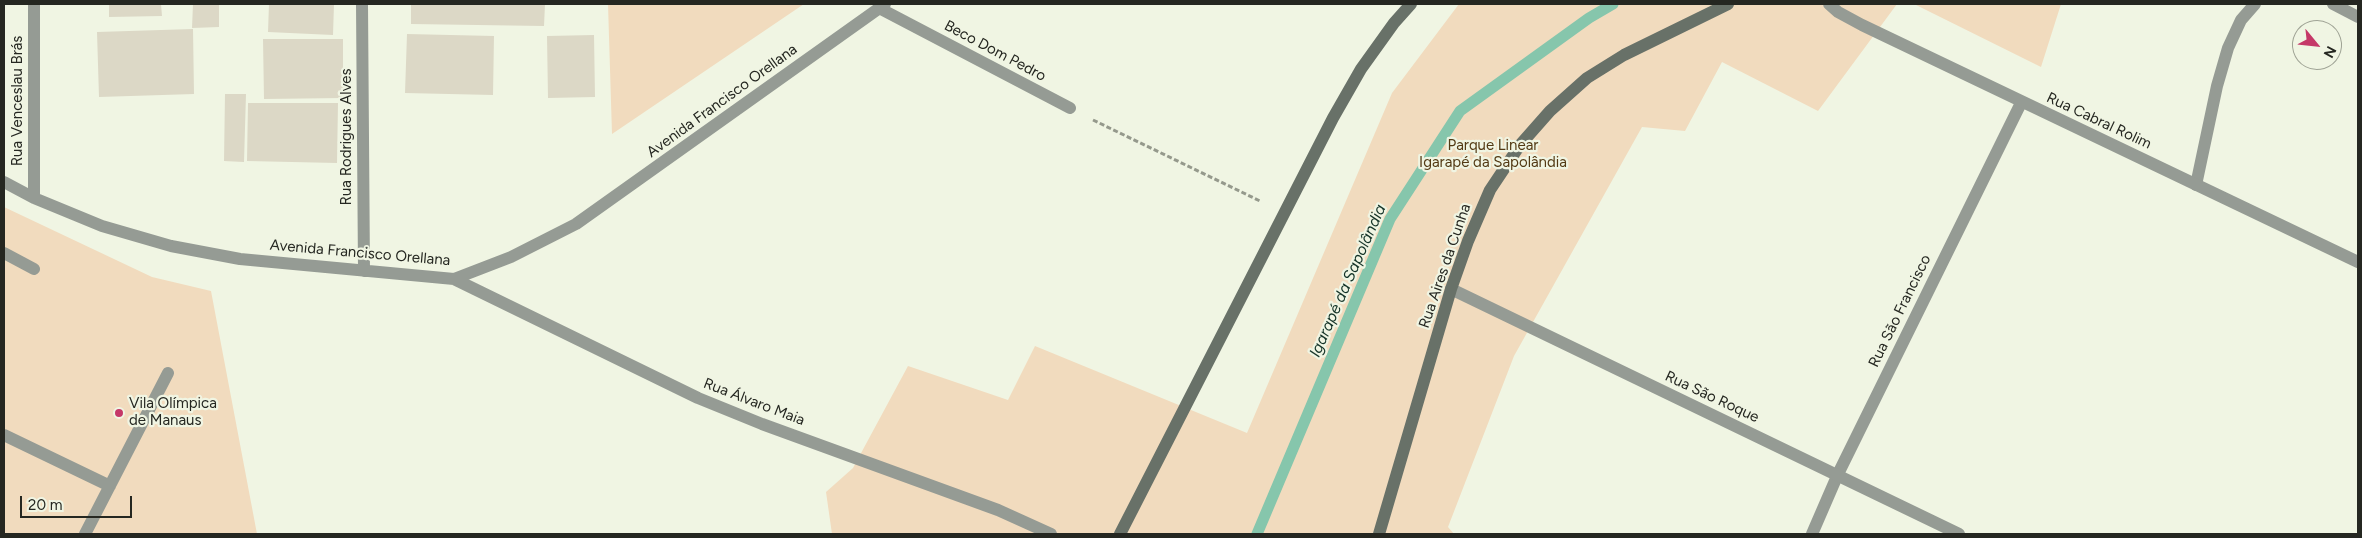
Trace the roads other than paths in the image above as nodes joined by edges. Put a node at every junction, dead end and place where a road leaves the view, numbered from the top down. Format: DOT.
graph roads {
  1 [pos="34,4"];
  2 [pos="362,4"];
  3 [pos="1411,4"];
  4 [pos="1728,4"];
  5 [pos="1829,4"];
  6 [pos="2255,4"];
  7 [pos="2333,4"];
  8 [pos="882,6"];
  9 [pos="2358,17"];
  10 [pos="2021,103"];
  11 [pos="1070,108"];
  12 [pos="4,182"];
  13 [pos="2196,185"];
  14 [pos="34,198"];
  15 [pos="4,253"];
  16 [pos="2358,262"];
  17 [pos="34,269"];
  18 [pos="364,271"];
  19 [pos="454,279"];
  20 [pos="1451,289"];
  21 [pos="168,373"];
  22 [pos="4,434"];
  23 [pos="1838,474"];
  24 [pos="110,486"];
  25 [pos="85,534"];
  26 [pos="1051,534"];
  27 [pos="1120,534"];
  28 [pos="1379,534"];
  29 [pos="1812,534"];
  30 [pos="1959,534"];
  1 -- 14 [label="street, Rua Venceslau Brás"];
  2 -- 18 [label="street, Rua Rodrigues Alves"];
  3 -- 27 [label="street"];
  4 -- 20 [label="street, Rua Aires da Cunha"];
  5 -- 10 [label="street, Rua Cabral Rolim"];
  6 -- 13 [label="street"];
  7 -- 9 [label="street"];
  8 -- 11 [label="street, Beco Dom Pedro"];
  8 -- 19 [label="street, Avenida Francisco Orellana"];
  10 -- 13 [label="street, Rua Cabral Rolim"];
  10 -- 23 [label="street, Rua São Francisco"];
  12 -- 14 [label="street, Avenida Francisco Orellana"];
  13 -- 16 [label="street, Rua Cabral Rolim"];
  14 -- 18 [label="street, Avenida Francisco Orellana"];
  15 -- 17 [label="street"];
  18 -- 19 [label="street, Avenida Francisco Orellana"];
  19 -- 26 [label="street, Rua Álvaro Maia"];
  20 -- 23 [label="street, Rua São Roque"];
  20 -- 28 [label="street, Rua Aires da Cunha"];
  21 -- 24 [label="street"];
  22 -- 24 [label="street"];
  23 -- 29 [label="street, Rua São Francisco"];
  23 -- 30 [label="street, Rua São Roque"];
  24 -- 25 [label="street"];
}
